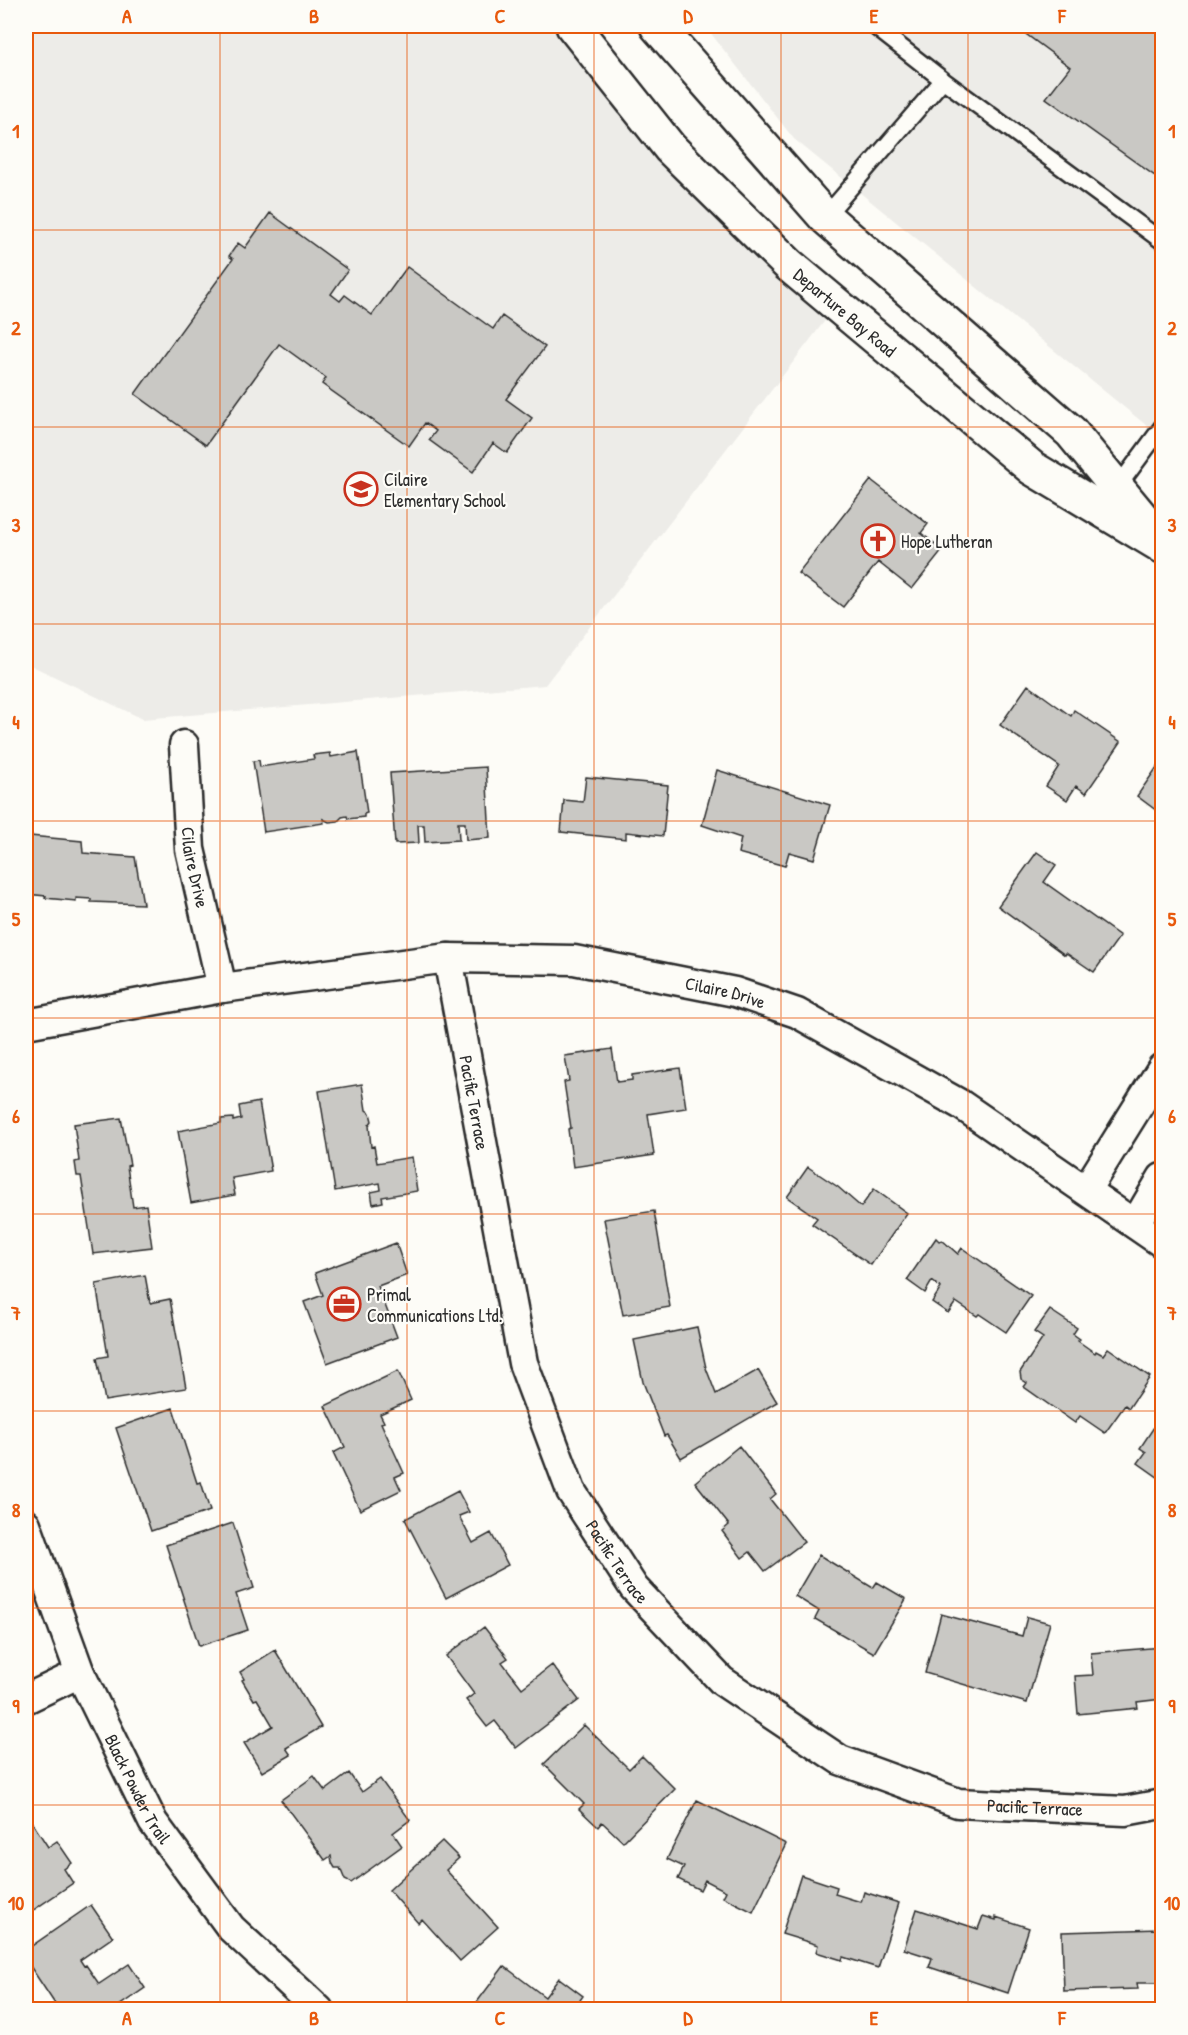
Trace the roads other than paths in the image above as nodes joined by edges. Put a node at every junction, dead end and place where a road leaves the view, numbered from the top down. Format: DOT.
graph roads {
  1 [pos="573,26"];
  2 [pos="657,26"];
  3 [pos="874,26"];
  4 [pos="943,80"];
  5 [pos="825,217"];
  6 [pos="1162,241"];
  7 [pos="1162,427"];
  8 [pos="1117,488"];
  9 [pos="1162,544"];
  10 [pos="184,745"];
  11 [pos="448,958"];
  12 [pos="222,988"];
  13 [pos="26,1024"];
  14 [pos="1162,1068"];
  15 [pos="1162,1178"];
  16 [pos="1086,1190"];
  17 [pos="1135,1224"];
  18 [pos="1162,1244"];
  19 [pos="26,1524"];
  20 [pos="80,1673"];
  21 [pos="26,1699"];
  22 [pos="1162,1804"];
  23 [pos="319,2010"];
  1 -- 9 [label="main road, Departure Bay Road"];
  2 -- 5 [label="main road, Departure Bay Road"];
  3 -- 4 [label="lane"];
  4 -- 5 [label="lane"];
  4 -- 6 [label="lane"];
  5 -- 8 [label="main road, Departure Bay Road"];
  7 -- 8 [label="lane"];
  8 -- 9 [label="main road, Departure Bay Road"];
  10 -- 12 [label="street, Cilaire Drive"];
  11 -- 12 [label="street, Cilaire Drive"];
  11 -- 16 [label="street, Cilaire Drive"];
  11 -- 22 [label="street, Pacific Terrace"];
  12 -- 13 [label="street, Cilaire Drive"];
  14 -- 16 [label="street"];
  15 -- 17 [label="street"];
  16 -- 17 [label="street, Cilaire Drive"];
  17 -- 18 [label="street, Cilaire Drive"];
  19 -- 20 [label="street, Black Powder Trail"];
  20 -- 21 [label="street"];
  20 -- 23 [label="street, Black Powder Trail"];
}
